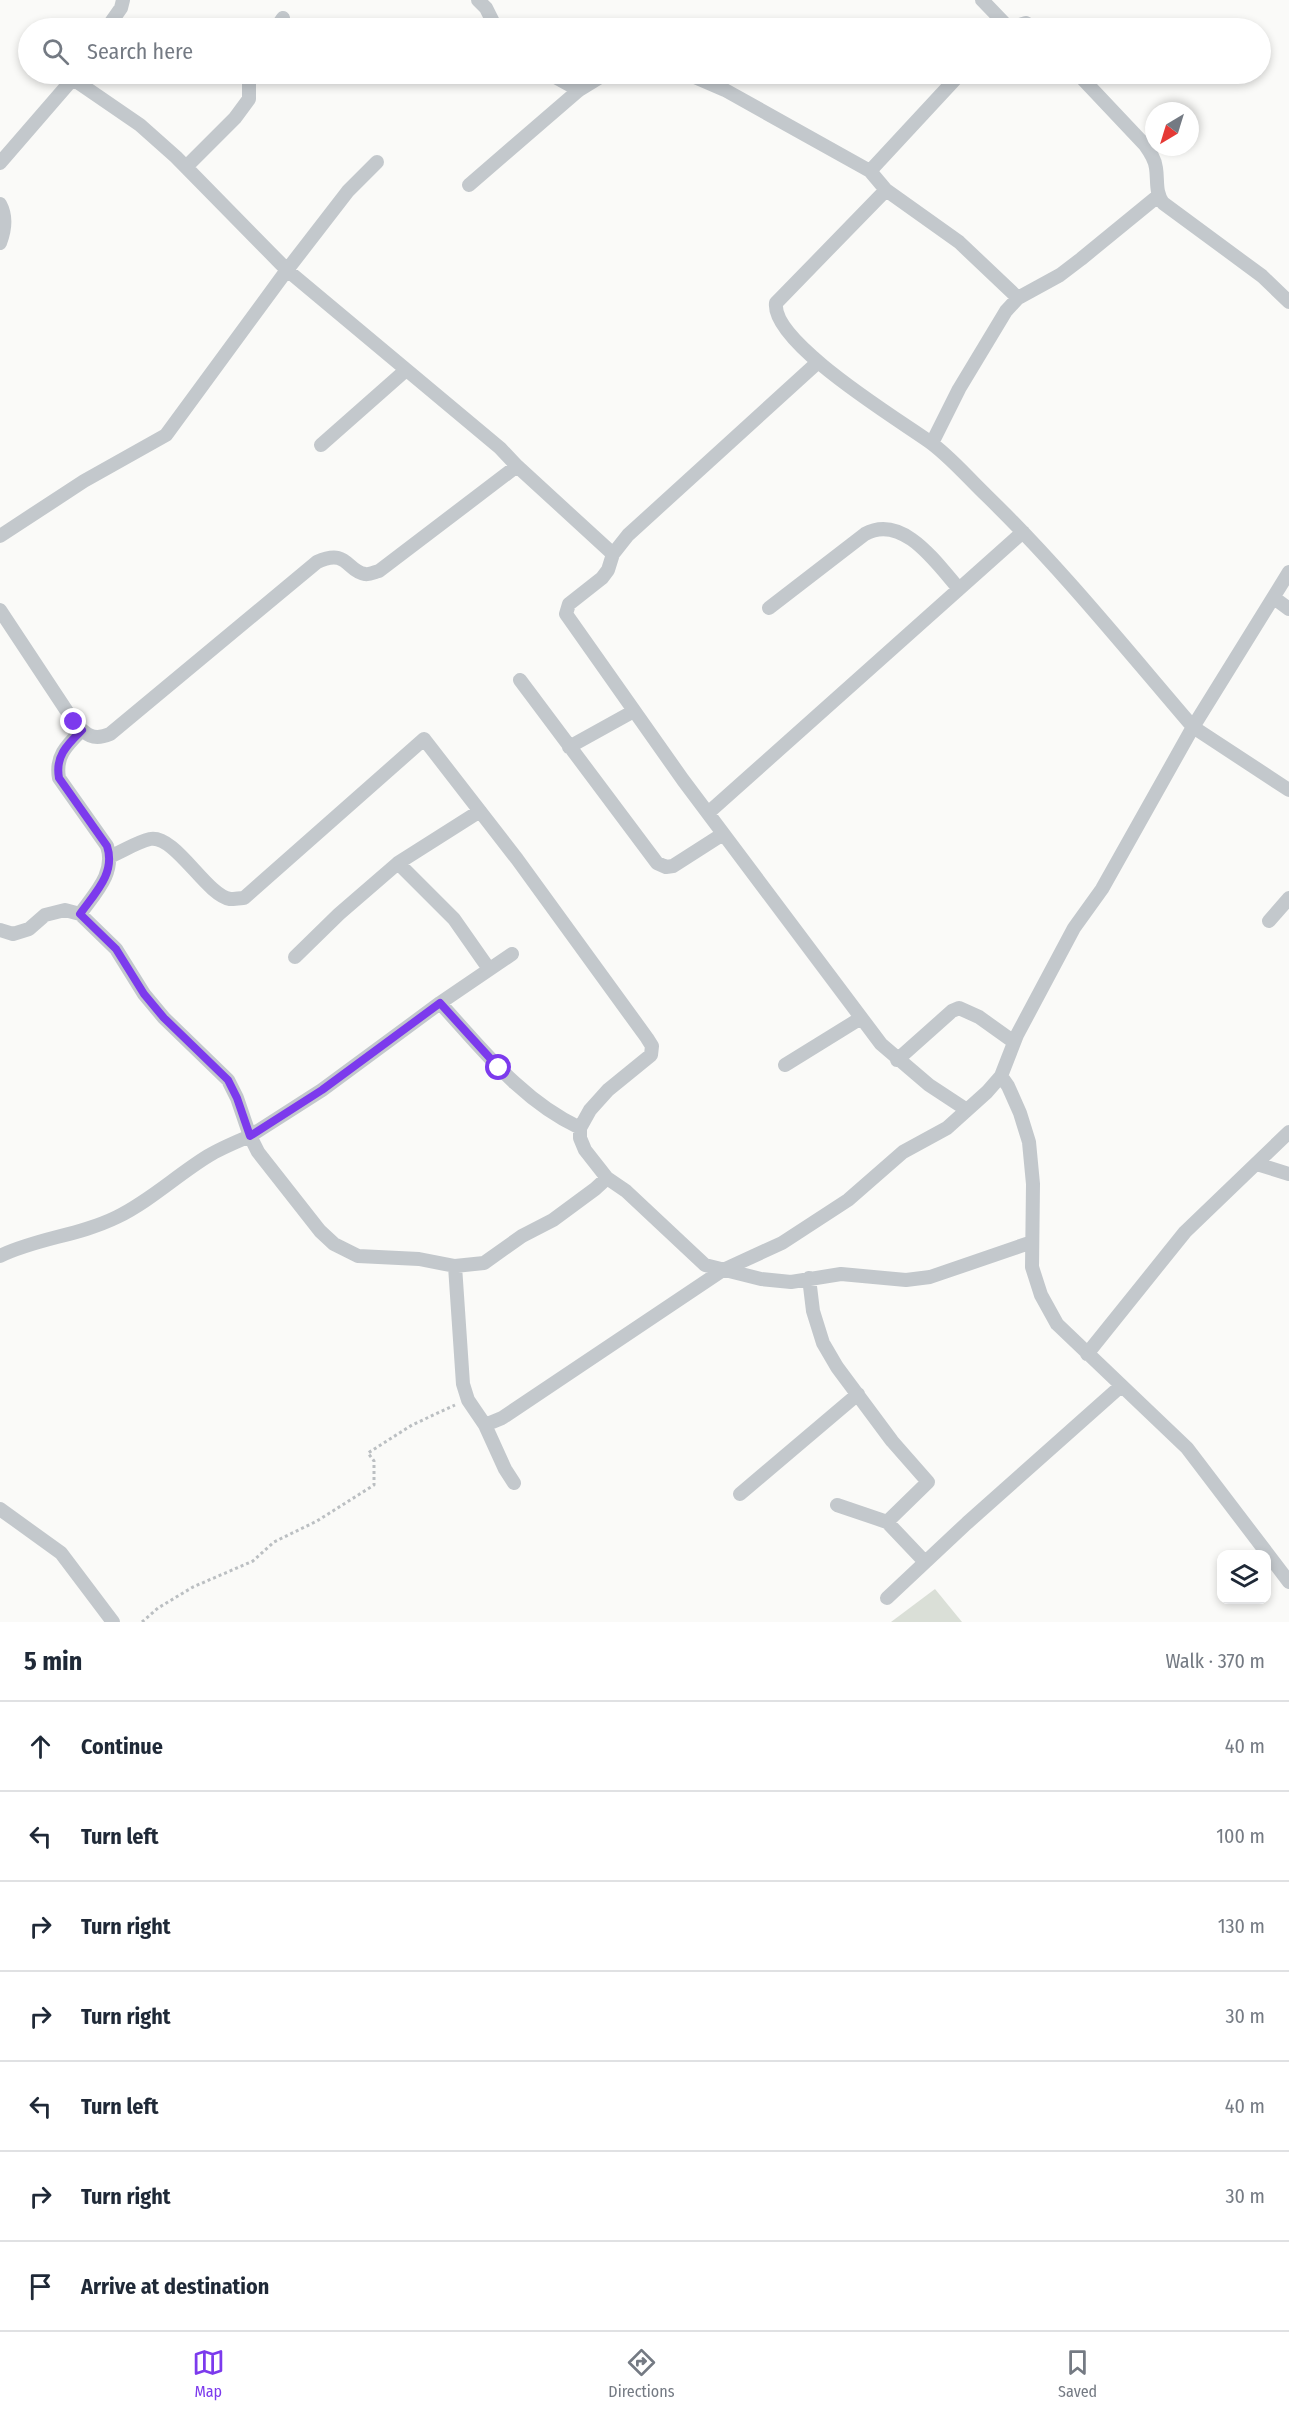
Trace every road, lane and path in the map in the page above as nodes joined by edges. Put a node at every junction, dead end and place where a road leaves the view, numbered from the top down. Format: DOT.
graph roads {
  1 [pos="123,0"];
  2 [pos="478,0"];
  3 [pos="982,0"];
  4 [pos="114,18"];
  5 [pos="491,18"];
  6 [pos="999,18"];
  7 [pos="68,84"];
  8 [pos="86,84"];
  9 [pos="249,84"];
  10 [pos="568,84"];
  11 [pos="589,84"];
  12 [pos="710,84"];
  13 [pos="951,84"];
  14 [pos="1087,84"];
  15 [pos="579,90"];
  16 [pos="377,162"];
  17 [pos="0,163"];
  18 [pos="186,167"];
  19 [pos="870,171"];
  20 [pos="469,185"];
  21 [pos="886,190"];
  22 [pos="1158,196"];
  23 [pos="0,204"];
  24 [pos="0,243"];
  25 [pos="287,270"];
  26 [pos="1018,298"];
  27 [pos="1289,302"];
  28 [pos="817,363"];
  29 [pos="406,370"];
  30 [pos="932,443"];
  31 [pos="321,445"];
  32 [pos="517,466"];
  33 [pos="1023,532"];
  34 [pos="0,536"];
  35 [pos="613,554"];
  36 [pos="1289,572"];
  37 [pos="959,589"];
  38 [pos="1274,598"];
  39 [pos="769,608"];
  40 [pos="1289,609"];
  41 [pos="0,610"];
  42 [pos="520,680"];
  43 [pos="634,711"];
  44 [pos="1193,727"];
  45 [pos="82,730"];
  46 [pos="569,747"];
  47 [pos="1289,790"];
  48 [pos="480,810"];
  49 [pos="708,813"];
  50 [pos="723,834"];
  51 [pos="111,856"];
  52 [pos="398,862"];
  53 [pos="1289,898"];
  54 [pos="80,914"];
  55 [pos="1269,921"];
  56 [pos="0,930"];
  57 [pos="512,954"];
  58 [pos="295,957"];
  59 [pos="489,969"];
  60 [pos="440,1003"];
  61 [pos="861,1018"];
  62 [pos="1014,1042"];
  63 [pos="897,1060"];
  64 [pos="785,1065"];
  65 [pos="1001,1076"];
  66 [pos="968,1110"];
  67 [pos="580,1128"];
  68 [pos="1289,1132"];
  69 [pos="250,1136"];
  70 [pos="1257,1164"];
  71 [pos="1289,1174"];
  72 [pos="607,1178"];
  73 [pos="1032,1242"];
  74 [pos="0,1256"];
  75 [pos="455,1266"];
  76 [pos="723,1270"];
  77 [pos="809,1278"];
  78 [pos="1087,1354"];
  79 [pos="1121,1386"];
  80 [pos="858,1394"];
  81 [pos="468,1400"];
  82 [pos="485,1425"];
  83 [pos="514,1483"];
  84 [pos="741,1494"];
  85 [pos="837,1505"];
  86 [pos="0,1509"];
  87 [pos="887,1522"];
  88 [pos="925,1562"];
  89 [pos="1289,1582"];
  90 [pos="887,1598"];
  91 [pos="112,1622"];
  92 [pos="142,1622"];
  1 -- 4 [label="street"];
  2 -- 5 [label="street"];
  3 -- 6 [label="street"];
  7 -- 17 [label="street"];
  8 -- 18 [label="street"];
  9 -- 18 [label="street"];
  10 -- 15 [label="street"];
  11 -- 15 [label="street"];
  12 -- 19 [label="street"];
  13 -- 19 [label="street"];
  14 -- 22 [label="street"];
  15 -- 20 [label="street"];
  16 -- 25 [label="street"];
  18 -- 25 [label="street"];
  19 -- 21 [label="street"];
  21 -- 26 [label="street"];
  21 -- 28 [label="street"];
  22 -- 26 [label="street"];
  22 -- 27 [label="street"];
  23 -- 24 [label="street"];
  25 -- 29 [label="street"];
  25 -- 34 [label="street"];
  26 -- 30 [label="street"];
  28 -- 30 [label="street"];
  28 -- 35 [label="street"];
  29 -- 31 [label="street"];
  29 -- 32 [label="street"];
  30 -- 33 [label="street"];
  32 -- 35 [label="street"];
  32 -- 45 [label="street"];
  33 -- 37 [label="street"];
  33 -- 44 [label="street"];
  35 -- 43 [label="street"];
  36 -- 38 [label="street"];
  37 -- 39 [label="street"];
  37 -- 49 [label="street"];
  38 -- 40 [label="street"];
  38 -- 44 [label="street"];
  41 -- 45 [label="street"];
  42 -- 46 [label="street"];
  43 -- 46 [label="street"];
  43 -- 49 [label="street"];
  44 -- 47 [label="street"];
  44 -- 62 [label="street"];
  45 -- 51 [label="street"];
  46 -- 50 [label="street"];
  48 -- 51 [label="street"];
  48 -- 52 [label="street"];
  48 -- 67 [label="street"];
  49 -- 50 [label="street"];
  50 -- 61 [label="street"];
  51 -- 54 [label="street"];
  52 -- 58 [label="street"];
  52 -- 59 [label="street"];
  53 -- 55 [label="street"];
  54 -- 56 [label="street"];
  54 -- 69 [label="street"];
  57 -- 59 [label="street"];
  59 -- 60 [label="street"];
  60 -- 67 [label="street"];
  60 -- 69 [label="street"];
  61 -- 63 [label="street"];
  61 -- 64 [label="street"];
  62 -- 63 [label="street"];
  62 -- 65 [label="street"];
  63 -- 66 [label="street"];
  65 -- 66 [label="street"];
  65 -- 73 [label="street"];
  66 -- 76 [label="street"];
  67 -- 72 [label="street"];
  68 -- 70 [label="street"];
  69 -- 74 [label="street"];
  69 -- 75 [label="street"];
  70 -- 71 [label="street"];
  70 -- 78 [label="street"];
  72 -- 75 [label="street"];
  72 -- 76 [label="street"];
  73 -- 77 [label="street"];
  73 -- 78 [label="street"];
  75 -- 81 [label="street"];
  76 -- 77 [label="street"];
  76 -- 82 [label="street"];
  77 -- 80 [label="street"];
  78 -- 79 [label="street"];
  79 -- 88 [label="street"];
  79 -- 89 [label="street"];
  80 -- 84 [label="street"];
  80 -- 87 [label="street"];
  81 -- 82 [label="street"];
  81 -- 92 [label="path"];
  82 -- 83 [label="street"];
  85 -- 87 [label="street"];
  86 -- 91 [label="street"];
  87 -- 88 [label="street"];
  88 -- 90 [label="street"];
}
